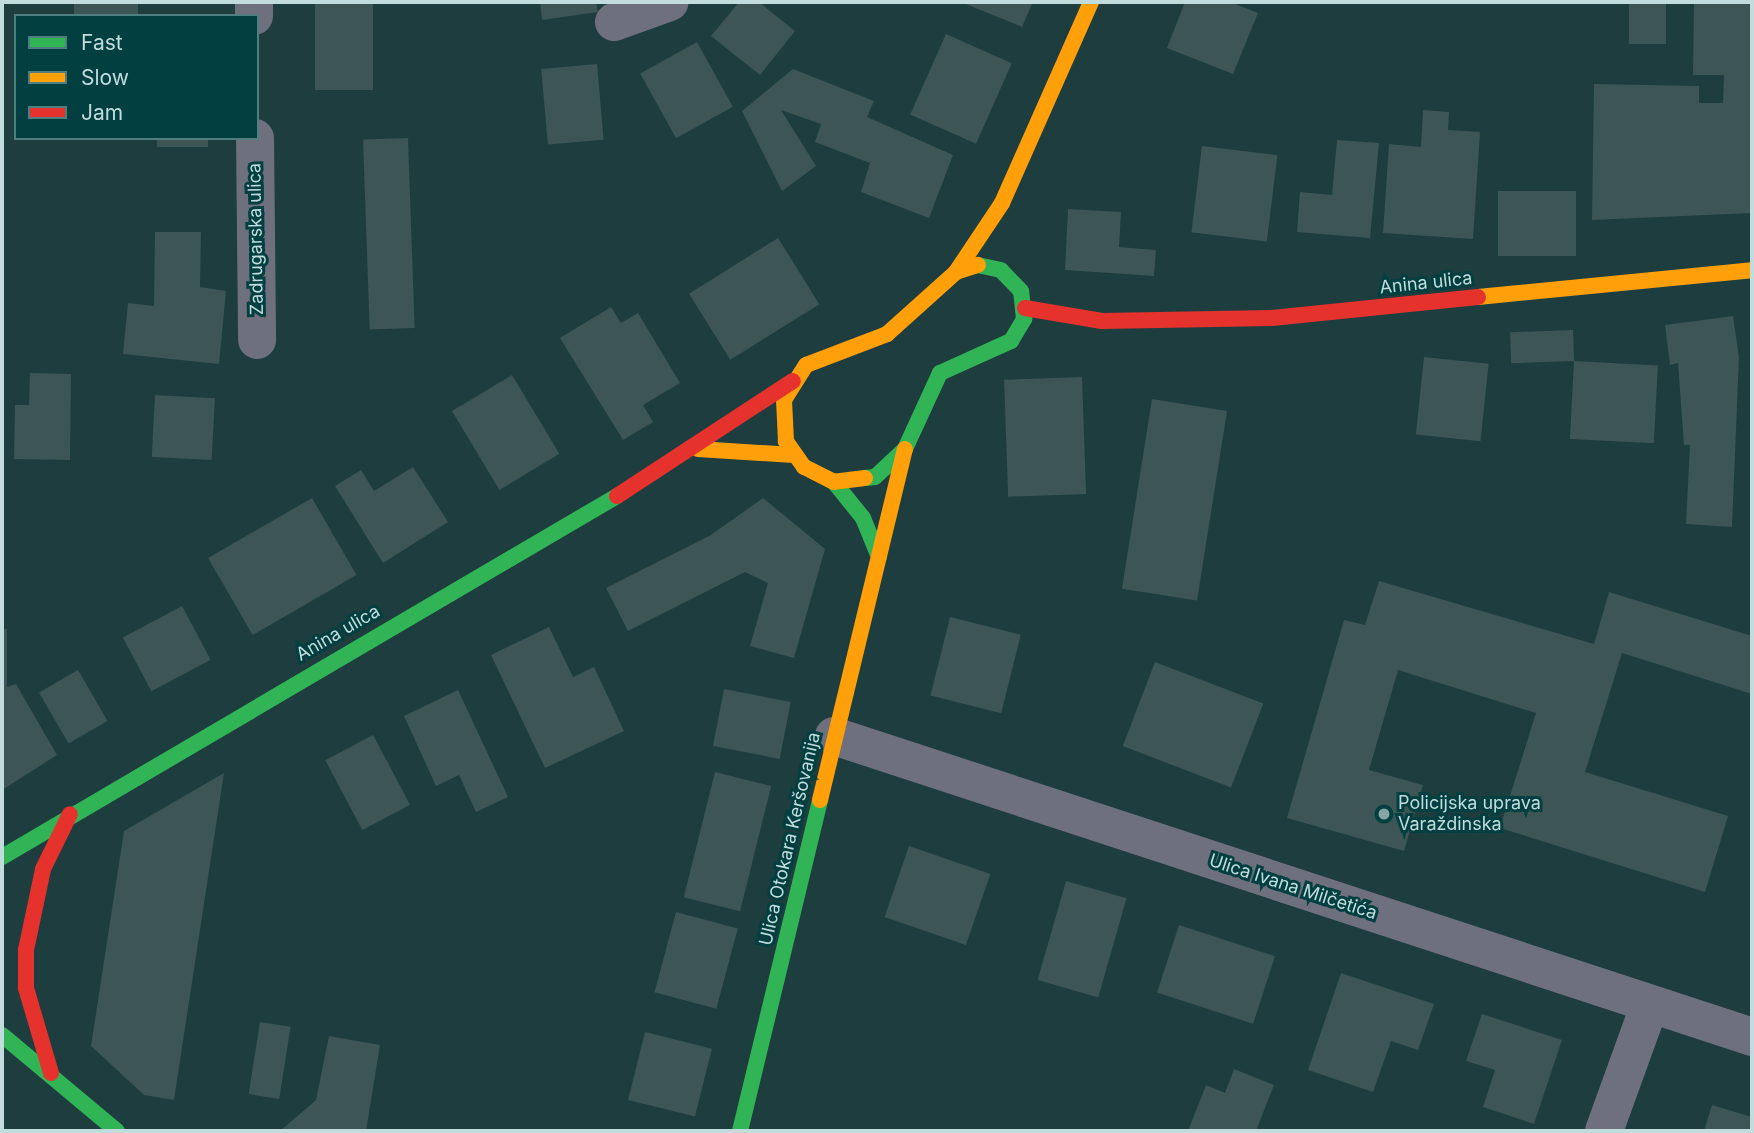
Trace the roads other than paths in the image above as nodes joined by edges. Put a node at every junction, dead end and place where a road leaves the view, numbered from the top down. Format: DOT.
graph roads {
  1 [pos="670,2"];
  2 [pos="1091,2"];
  3 [pos="614,22"];
  4 [pos="255,140"];
  5 [pos="1002,203"];
  6 [pos="1003,229"];
  7 [pos="1006,254"];
  8 [pos="1752,270"];
  9 [pos="956,272"];
  10 [pos="1011,277"];
  11 [pos="1025,309"];
  12 [pos="1102,321"];
  13 [pos="257,340"];
  14 [pos="1012,341"];
  15 [pos="793,381"];
  16 [pos="698,449"];
  17 [pos="905,449"];
  18 [pos="794,455"];
  19 [pos="834,482"];
  20 [pos="879,557"];
  21 [pos="834,736"];
  22 [pos="70,814"];
  23 [pos="2,858"];
  24 [pos="1650,1004"];
  25 [pos="2,1035"];
  26 [pos="1752,1037"];
  27 [pos="51,1073"];
  28 [pos="117,1131"];
  29 [pos="740,1131"];
  30 [pos="1604,1131"];
  1 -- 3 [label="street"];
  2 -- 5 [label="main road, Anina ulica"];
  4 -- 13 [label="street, Zadrugarska ulica"];
  5 -- 6 [label="main road"];
  5 -- 9 [label="main road, Anina ulica"];
  7 -- 10 [label="main road"];
  8 -- 12 [label="main road, Anina ulica"];
  9 -- 10 [label="main road"];
  9 -- 15 [label="main road, Anina ulica"];
  10 -- 11 [label="main road"];
  11 -- 12 [label="main road, Anina ulica"];
  11 -- 14 [label="main road"];
  12 -- 14 [label="main road, Anina ulica"];
  14 -- 17 [label="main road, Anina ulica"];
  15 -- 16 [label="main road, Anina ulica"];
  15 -- 18 [label="main road"];
  16 -- 18 [label="main road"];
  16 -- 22 [label="main road, Anina ulica"];
  17 -- 19 [label="main road"];
  17 -- 20 [label="main road, Ulica Otokara Keršovanija"];
  18 -- 19 [label="main road"];
  19 -- 20 [label="main road"];
  20 -- 21 [label="main road, Ulica Otokara Keršovanija"];
  21 -- 24 [label="street, Ulica Ivana Milčetića"];
  21 -- 29 [label="main road, Ulica Otokara Keršovanija"];
  22 -- 23 [label="main road, Anina ulica"];
  22 -- 27 [label="main road"];
  24 -- 26 [label="street, Ulica Ivana Milčetića"];
  24 -- 30 [label="street"];
  25 -- 27 [label="main road"];
  27 -- 28 [label="main road"];
}
